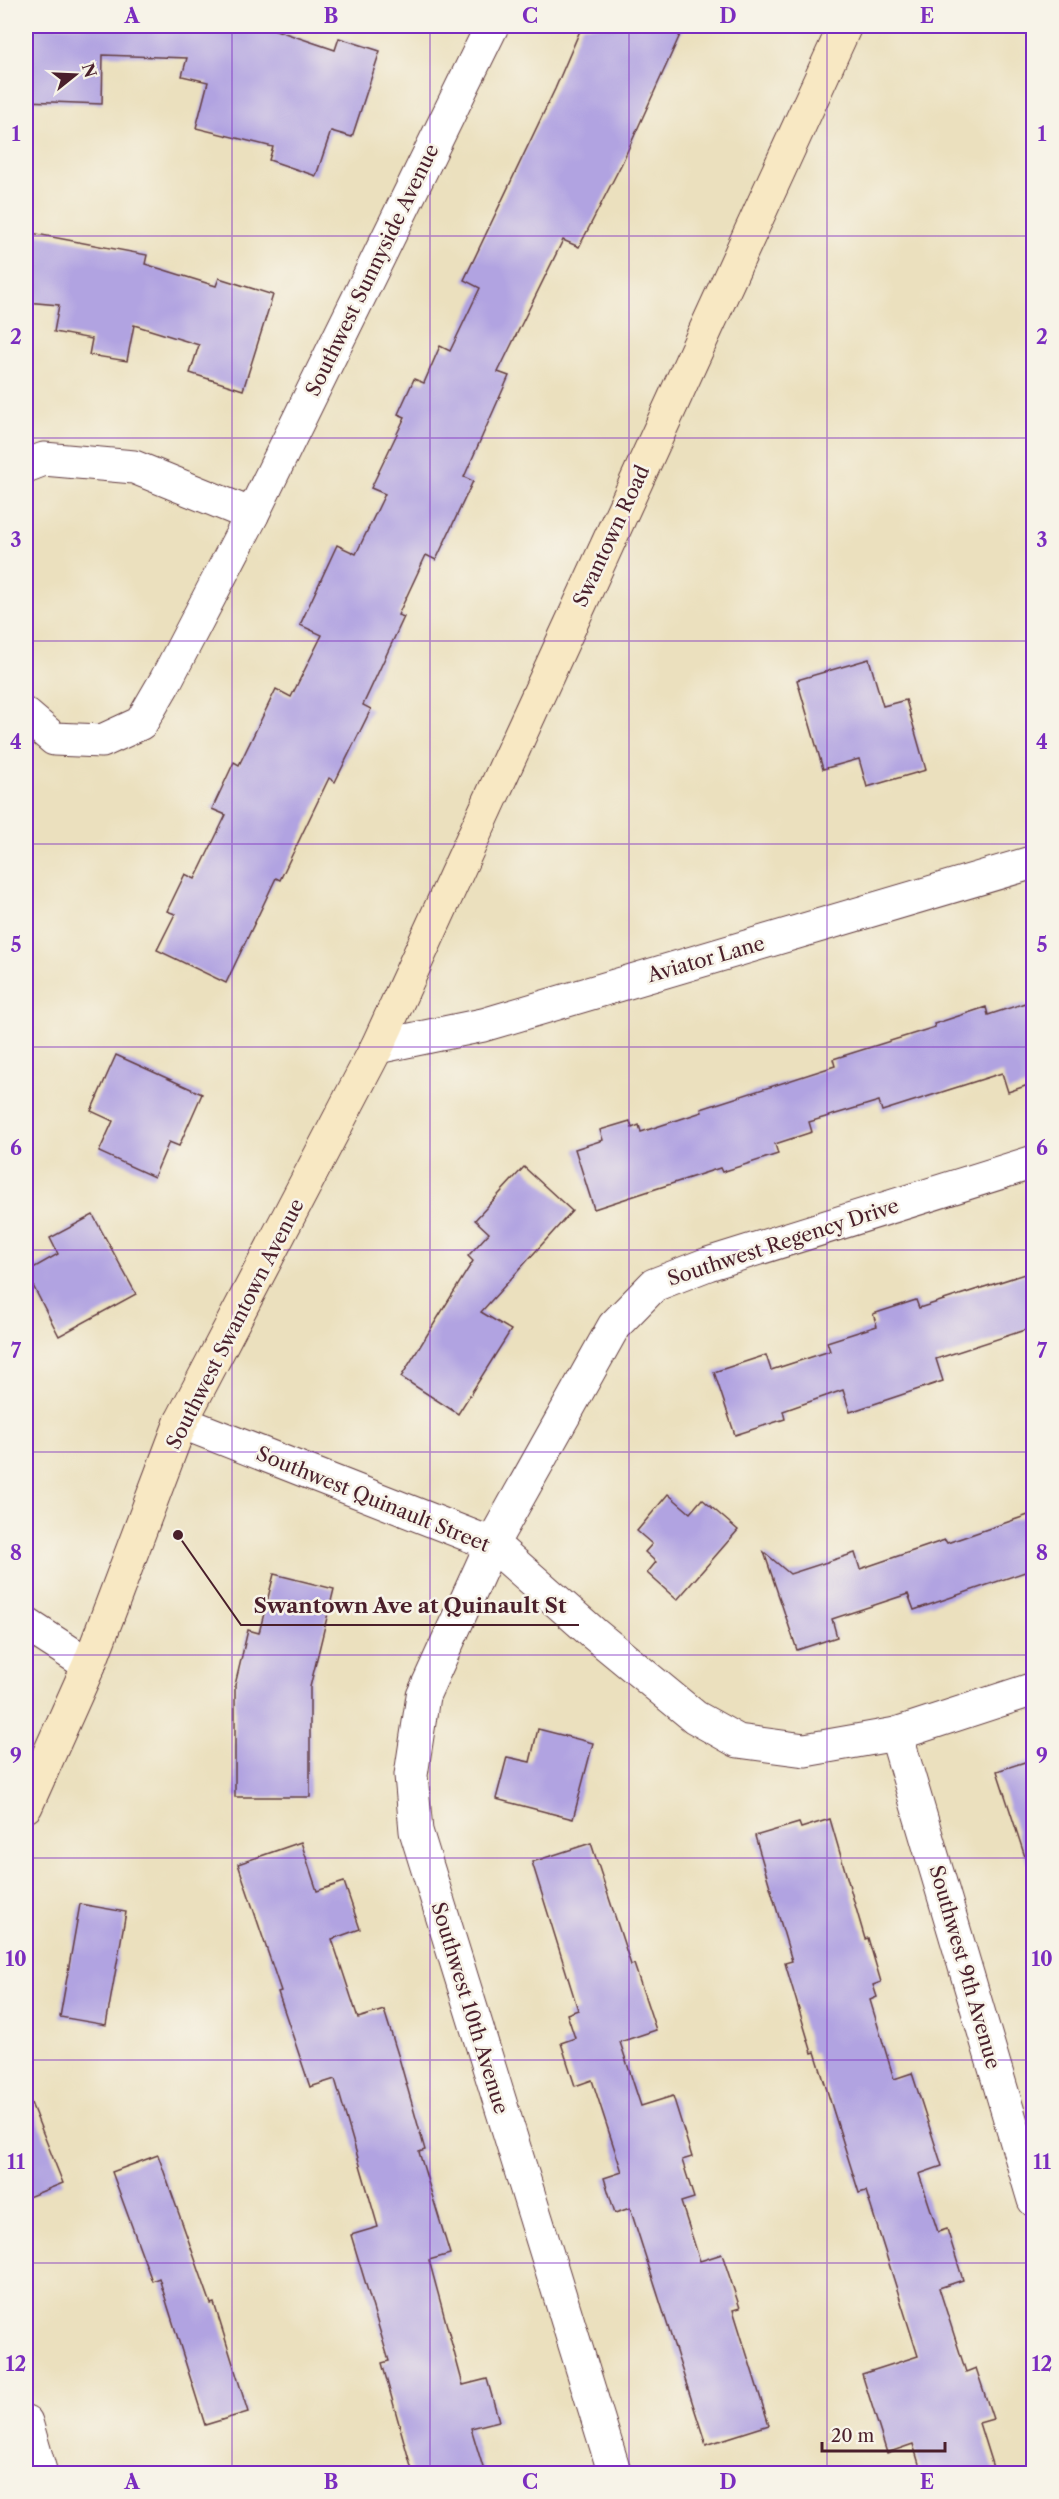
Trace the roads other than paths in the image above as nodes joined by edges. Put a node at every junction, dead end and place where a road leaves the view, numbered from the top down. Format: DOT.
graph roads {
  1 [pos="492,26"];
  2 [pos="845,26"];
  3 [pos="26,466"];
  4 [pos="252,516"];
  5 [pos="26,715"];
  6 [pos="1034,862"];
  7 [pos="377,1047"];
  8 [pos="1034,1162"];
  9 [pos="181,1422"];
  10 [pos="492,1544"];
  11 [pos="26,1624"];
  12 [pos="89,1665"];
  13 [pos="1034,1689"];
  14 [pos="896,1734"];
  15 [pos="26,1806"];
  16 [pos="1034,2200"];
  17 [pos="26,2421"];
  18 [pos="41,2474"];
  19 [pos="615,2474"];
  1 -- 4 [label="street, Southwest Sunnyside Avenue"];
  2 -- 7 [label="street, Swantown Road"];
  3 -- 4 [label="street"];
  4 -- 5 [label="street, Southwest Sunnyside Avenue"];
  6 -- 7 [label="street, Aviator Lane"];
  7 -- 9 [label="street, Southwest Swantown Avenue"];
  8 -- 10 [label="street, Southwest Regency Drive"];
  9 -- 10 [label="street, Southwest Quinault Street"];
  9 -- 12 [label="street, Southwest Swantown Avenue"];
  10 -- 14 [label="street, Southwest Quinault Street"];
  10 -- 19 [label="street, Southwest 10th Avenue"];
  11 -- 12 [label="street"];
  12 -- 15 [label="street, Southwest Swantown Avenue"];
  13 -- 14 [label="street, Southwest Quinault Street"];
  14 -- 16 [label="street, Southwest 9th Avenue"];
  17 -- 18 [label="street"];
}
